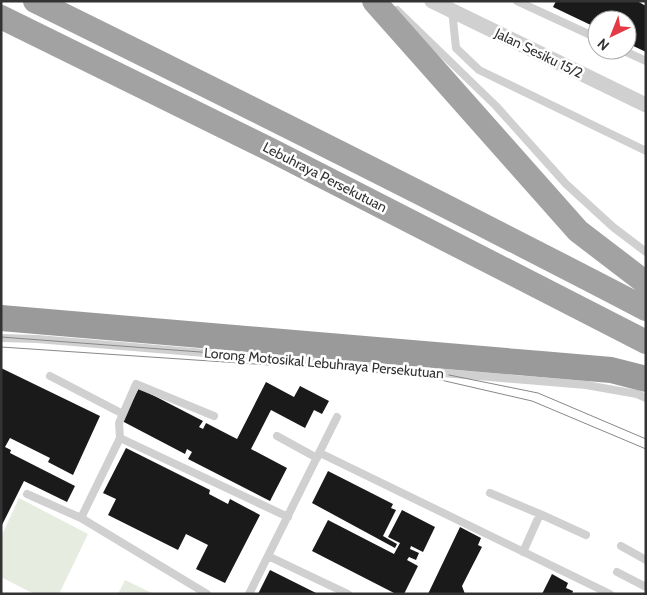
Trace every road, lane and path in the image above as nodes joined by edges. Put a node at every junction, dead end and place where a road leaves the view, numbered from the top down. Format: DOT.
graph roads {
  1 [pos="36,1"];
  2 [pos="432,1"];
  3 [pos="517,1"];
  4 [pos="383,4"];
  5 [pos="452,10"];
  6 [pos="1,17"];
  7 [pos="587,33"];
  8 [pos="646,105"];
  9 [pos="646,151"];
  10 [pos="646,252"];
  11 [pos="646,283"];
  12 [pos="646,309"];
  13 [pos="1,318"];
  14 [pos="1,338"];
  15 [pos="646,342"];
  16 [pos="50,376"];
  17 [pos="646,379"];
  18 [pos="646,398"];
  19 [pos="122,414"];
  20 [pos="214,416"];
  21 [pos="338,417"];
  22 [pos="277,436"];
  23 [pos="120,438"];
  24 [pos="319,455"];
  25 [pos="490,493"];
  26 [pos="27,494"];
  27 [pos="540,514"];
  28 [pos="288,517"];
  29 [pos="81,518"];
  30 [pos="586,535"];
  31 [pos="621,546"];
  32 [pos="523,552"];
  33 [pos="268,556"];
  34 [pos="646,560"];
  35 [pos="618,572"];
  36 [pos="646,587"];
  37 [pos="207,594"];
  38 [pos="249,594"];
  39 [pos="348,594"];
  40 [pos="610,594"];
  1 -- 12 [label="highway, Lebuhraya Persekutuan"];
  2 -- 5 [label="street, Jalan Sesiku 15/2"];
  3 -- 7 [label="lane"];
  4 -- 10 [label="lane"];
  4 -- 11 [label="highway"];
  5 -- 8 [label="street, Jalan Sesiku 15/2"];
  5 -- 9 [label="lane"];
  6 -- 15 [label="highway, Lebuhraya Persekutuan"];
  13 -- 17 [label="highway"];
  14 -- 18 [label="lane, Lorong Motosikal Lebuhraya Persekutuan"];
  16 -- 19 [label="lane"];
  19 -- 20 [label="lane"];
  19 -- 23 [label="lane"];
  21 -- 24 [label="lane"];
  22 -- 24 [label="lane"];
  23 -- 28 [label="lane"];
  23 -- 29 [label="lane"];
  24 -- 28 [label="lane"];
  24 -- 32 [label="lane"];
  25 -- 27 [label="lane"];
  26 -- 29 [label="lane"];
  27 -- 30 [label="lane"];
  27 -- 32 [label="lane"];
  28 -- 33 [label="lane"];
  29 -- 37 [label="lane"];
  31 -- 34 [label="lane"];
  32 -- 40 [label="lane"];
  33 -- 38 [label="lane"];
  33 -- 39 [label="lane"];
  35 -- 36 [label="lane"];
}
